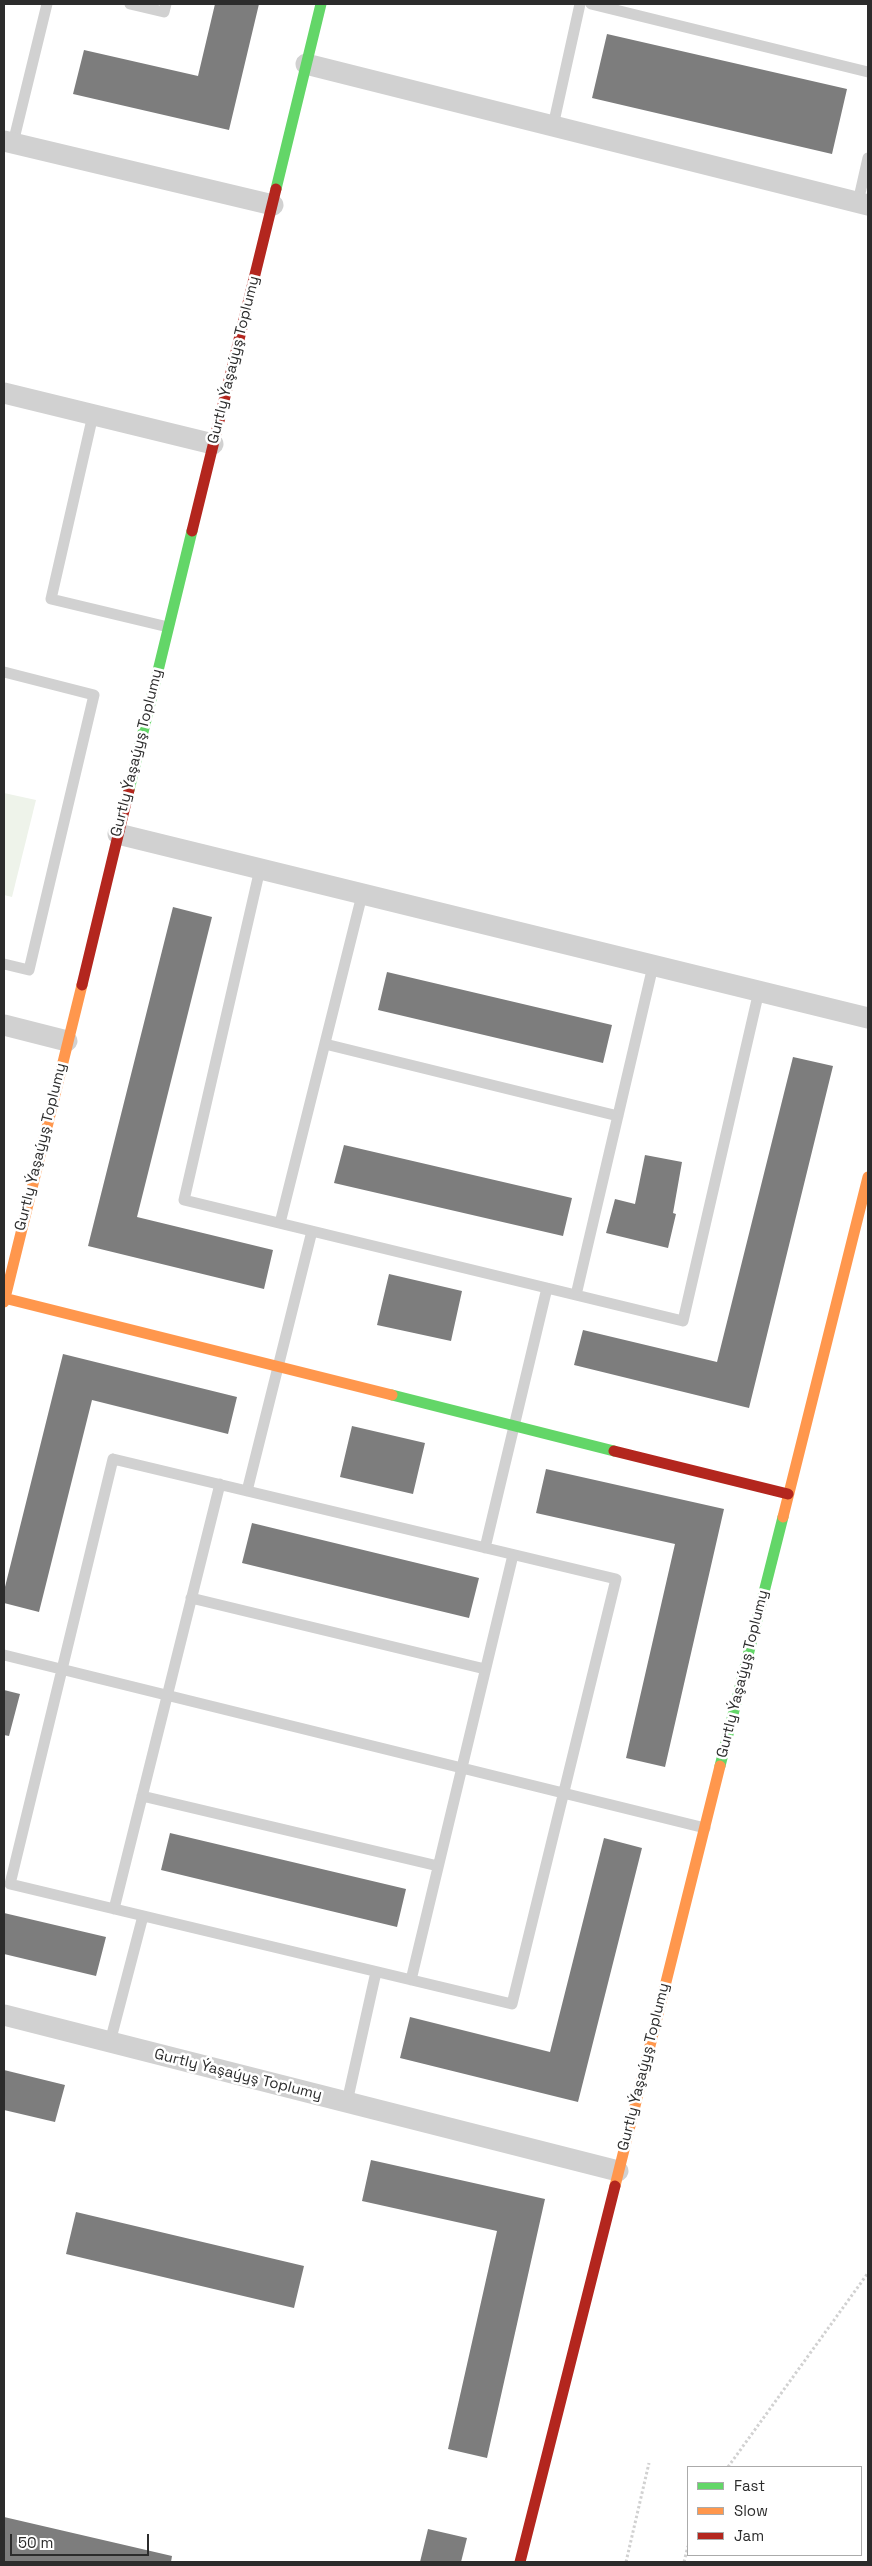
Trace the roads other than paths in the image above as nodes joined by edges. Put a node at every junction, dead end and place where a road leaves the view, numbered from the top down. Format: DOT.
graph roads {
  1 [pos="48,4"];
  2 [pos="130,4"];
  3 [pos="166,4"];
  4 [pos="321,4"];
  5 [pos="580,4"];
  6 [pos="591,4"];
  7 [pos="306,64"];
  8 [pos="868,72"];
  9 [pos="552,126"];
  10 [pos="8,142"];
  11 [pos="868,158"];
  12 [pos="863,204"];
  13 [pos="273,205"];
  14 [pos="4,393"];
  15 [pos="94,415"];
  16 [pos="212,444"];
  17 [pos="168,628"];
  18 [pos="4,672"];
  19 [pos="118,834"];
  20 [pos="260,869"];
  21 [pos="362,895"];
  22 [pos="4,964"];
  23 [pos="654,966"];
  24 [pos="759,991"];
  25 [pos="868,1018"];
  26 [pos="4,1025"];
  27 [pos="67,1041"];
  28 [pos="325,1044"];
  29 [pos="618,1116"];
  30 [pos="868,1176"];
  31 [pos="280,1223"];
  32 [pos="312,1231"];
  33 [pos="547,1288"];
  34 [pos="576,1295"];
  35 [pos="4,1299"];
  36 [pos="279,1366"];
  37 [pos="514,1425"];
  38 [pos="220,1484"];
  39 [pos="247,1491"];
  40 [pos="788,1494"];
  41 [pos="485,1548"];
  42 [pos="513,1555"];
  43 [pos="191,1598"];
  44 [pos="4,1655"];
  45 [pos="485,1669"];
  46 [pos="62,1670"];
  47 [pos="167,1696"];
  48 [pos="462,1768"];
  49 [pos="564,1793"];
  50 [pos="142,1796"];
  51 [pos="704,1828"];
  52 [pos="438,1866"];
  53 [pos="114,1909"];
  54 [pos="143,1916"];
  55 [pos="376,1972"];
  56 [pos="411,1980"];
  57 [pos="4,2015"];
  58 [pos="110,2042"];
  59 [pos="347,2102"];
  60 [pos="618,2171"];
  61 [pos="520,2562"];
  1 -- 10 [label="lane"];
  2 -- 3 [label="lane"];
  4 -- 7 [label="street, Gurtly Ýaşaýyş Toplumy"];
  5 -- 9 [label="lane"];
  6 -- 8 [label="lane"];
  7 -- 9 [label="street"];
  7 -- 13 [label="street, Gurtly Ýaşaýyş Toplumy"];
  9 -- 12 [label="street"];
  10 -- 13 [label="street"];
  11 -- 12 [label="lane"];
  13 -- 16 [label="street, Gurtly Ýaşaýyş Toplumy"];
  14 -- 15 [label="street"];
  15 -- 16 [label="street"];
  15 -- 17 [label="lane"];
  16 -- 17 [label="street, Gurtly Ýaşaýyş Toplumy"];
  17 -- 19 [label="street, Gurtly Ýaşaýyş Toplumy"];
  18 -- 22 [label="lane"];
  19 -- 20 [label="street"];
  19 -- 27 [label="street, Gurtly Ýaşaýyş Toplumy"];
  20 -- 21 [label="street"];
  20 -- 31 [label="lane"];
  21 -- 23 [label="street"];
  21 -- 28 [label="lane"];
  23 -- 24 [label="street"];
  23 -- 29 [label="lane"];
  24 -- 25 [label="street"];
  24 -- 34 [label="lane"];
  26 -- 27 [label="street"];
  27 -- 35 [label="street, Gurtly Ýaşaýyş Toplumy"];
  28 -- 29 [label="lane"];
  28 -- 31 [label="lane"];
  29 -- 34 [label="lane"];
  30 -- 40 [label="street, Gurtly Ýaşaýyş Toplumy"];
  31 -- 32 [label="lane"];
  32 -- 33 [label="lane"];
  32 -- 36 [label="lane"];
  33 -- 34 [label="lane"];
  33 -- 37 [label="lane"];
  35 -- 36 [label="street"];
  36 -- 37 [label="street"];
  36 -- 39 [label="lane"];
  37 -- 40 [label="street"];
  37 -- 41 [label="lane"];
  38 -- 39 [label="lane"];
  38 -- 43 [label="lane"];
  38 -- 46 [label="lane"];
  39 -- 41 [label="lane"];
  40 -- 51 [label="street, Gurtly Ýaşaýyş Toplumy"];
  41 -- 42 [label="lane"];
  42 -- 45 [label="lane"];
  42 -- 49 [label="lane"];
  43 -- 45 [label="lane"];
  43 -- 47 [label="lane"];
  44 -- 46 [label="lane"];
  45 -- 48 [label="lane"];
  46 -- 47 [label="lane"];
  46 -- 53 [label="lane"];
  47 -- 48 [label="lane"];
  47 -- 50 [label="lane"];
  48 -- 49 [label="lane"];
  48 -- 52 [label="lane"];
  49 -- 51 [label="lane"];
  49 -- 56 [label="lane"];
  50 -- 52 [label="lane"];
  50 -- 53 [label="lane"];
  51 -- 60 [label="street, Gurtly Ýaşaýyş Toplumy"];
  52 -- 56 [label="lane"];
  53 -- 54 [label="lane"];
  54 -- 55 [label="lane"];
  54 -- 58 [label="lane"];
  55 -- 56 [label="lane"];
  55 -- 59 [label="lane"];
  57 -- 58 [label="street, Gurtly Ýaşaýyş Toplumy"];
  58 -- 59 [label="street, Gurtly Ýaşaýyş Toplumy"];
  59 -- 60 [label="street, Gurtly Ýaşaýyş Toplumy"];
  60 -- 61 [label="street, Gurtly Ýaşaýyş Toplumy"];
}
